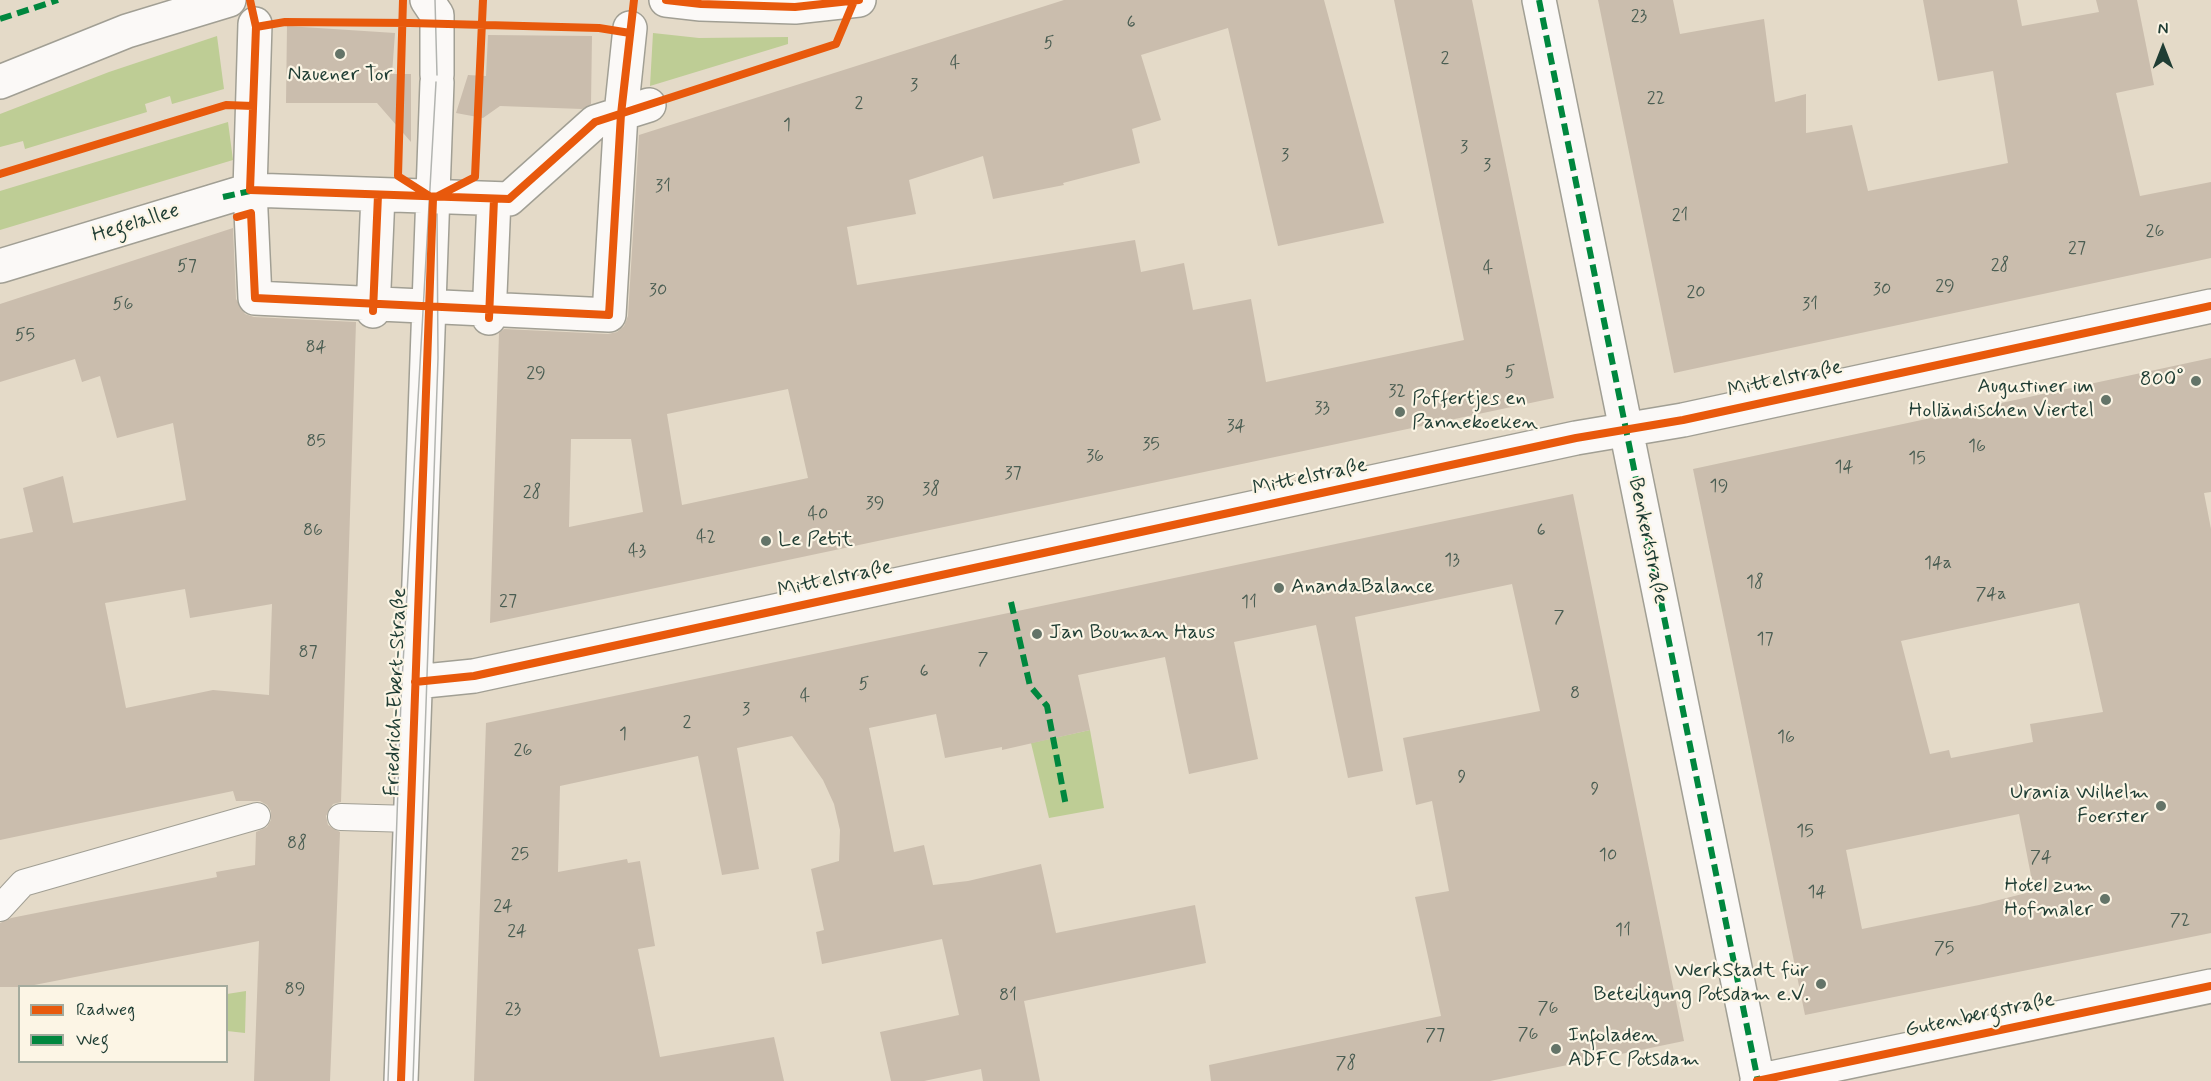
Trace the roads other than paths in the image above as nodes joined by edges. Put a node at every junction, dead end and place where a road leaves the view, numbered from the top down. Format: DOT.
graph roads {
  1 [pos="229,0"];
  2 [pos="666,0"];
  3 [pos="859,0"];
  4 [pos="1539,0"];
  5 [pos="804,3"];
  6 [pos="437,5"];
  7 [pos="255,24"];
  8 [pos="630,28"];
  9 [pos="0,82"];
  10 [pos="635,109"];
  11 [pos="378,195"];
  12 [pos="434,199"];
  13 [pos="494,199"];
  14 [pos="240,204"];
  15 [pos="0,266"];
  16 [pos="430,305"];
  17 [pos="2211,306"];
  18 [pos="373,307"];
  19 [pos="489,314"];
  20 [pos="1625,430"];
  21 [pos="416,681"];
  22 [pos="257,816"];
  23 [pos="340,817"];
  24 [pos="411,819"];
  25 [pos="0,908"];
  26 [pos="2211,986"];
  27 [pos="401,1081"];
  28 [pos="1757,1081"];
  1 -- 9 [label="street"];
  2 -- 5 [label="street"];
  3 -- 5 [label="street"];
  4 -- 20 [label="street, Benkertstraße"];
  6 -- 12 [label="street, Friedrich-Ebert-Straße"];
  7 -- 14 [label="street"];
  8 -- 10 [label="street"];
  10 -- 13 [label="street"];
  10 -- 19 [label="street"];
  11 -- 12 [label="street"];
  11 -- 14 [label="street"];
  11 -- 18 [label="street"];
  12 -- 13 [label="street"];
  12 -- 16 [label="street, Friedrich-Ebert-Straße"];
  13 -- 19 [label="street"];
  14 -- 15 [label="street, Hegelallee"];
  14 -- 18 [label="street"];
  16 -- 18 [label="street"];
  16 -- 19 [label="street"];
  16 -- 21 [label="street, Friedrich-Ebert-Straße"];
  17 -- 20 [label="street, Mittelstraße"];
  20 -- 21 [label="street, Mittelstraße"];
  20 -- 28 [label="street, Benkertstraße"];
  21 -- 24 [label="street, Friedrich-Ebert-Straße"];
  22 -- 25 [label="lane"];
  23 -- 24 [label="lane"];
  24 -- 27 [label="street, Friedrich-Ebert-Straße"];
  26 -- 28 [label="street, Gutenbergstraße"];
}
